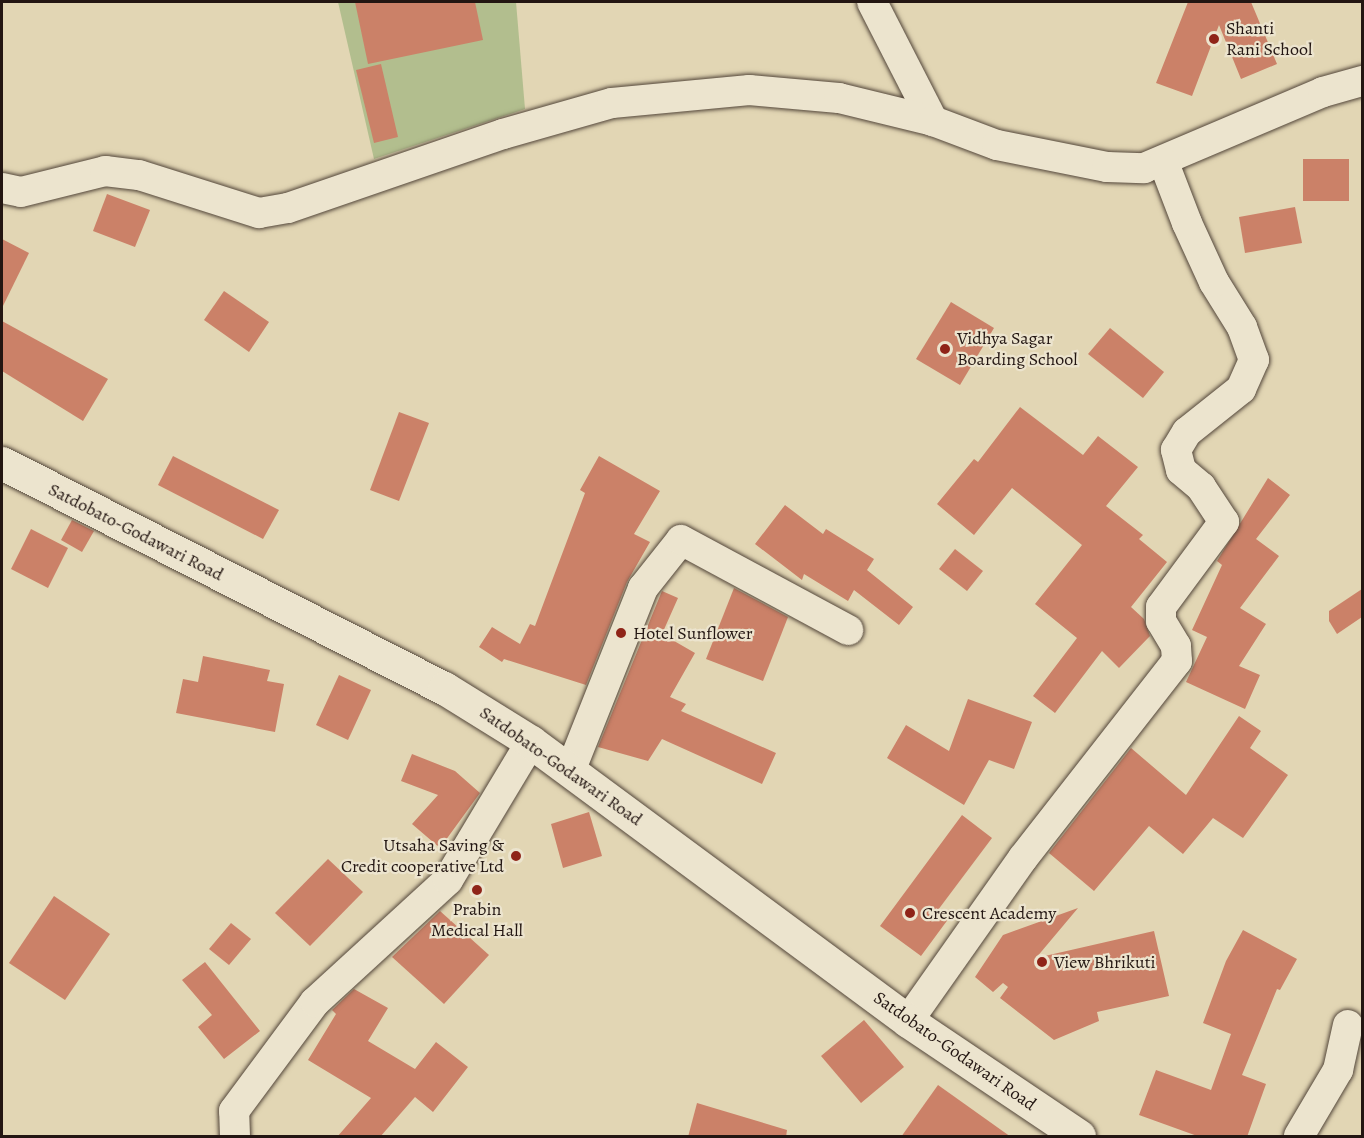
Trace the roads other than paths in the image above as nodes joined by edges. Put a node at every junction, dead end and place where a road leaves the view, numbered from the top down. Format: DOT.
graph roads {
  1 [pos="872,2"];
  2 [pos="1361,84"];
  3 [pos="933,122"];
  4 [pos="1164,163"];
  5 [pos="2,188"];
  6 [pos="2,463"];
  7 [pos="848,630"];
  8 [pos="531,742"];
  9 [pos="571,769"];
  10 [pos="908,1021"];
  11 [pos="1348,1025"];
  12 [pos="235,1137"];
  13 [pos="1079,1137"];
  14 [pos="1299,1137"];
  1 -- 3 [label="street"];
  2 -- 4 [label="street"];
  3 -- 4 [label="street"];
  3 -- 5 [label="street"];
  4 -- 10 [label="street"];
  6 -- 8 [label="street, Satdobato-Godawari Road"];
  7 -- 9 [label="street"];
  8 -- 9 [label="street, Satdobato-Godawari Road"];
  8 -- 12 [label="street"];
  9 -- 10 [label="street, Satdobato-Godawari Road"];
  10 -- 13 [label="street, Satdobato-Godawari Road"];
  11 -- 14 [label="street"];
}
